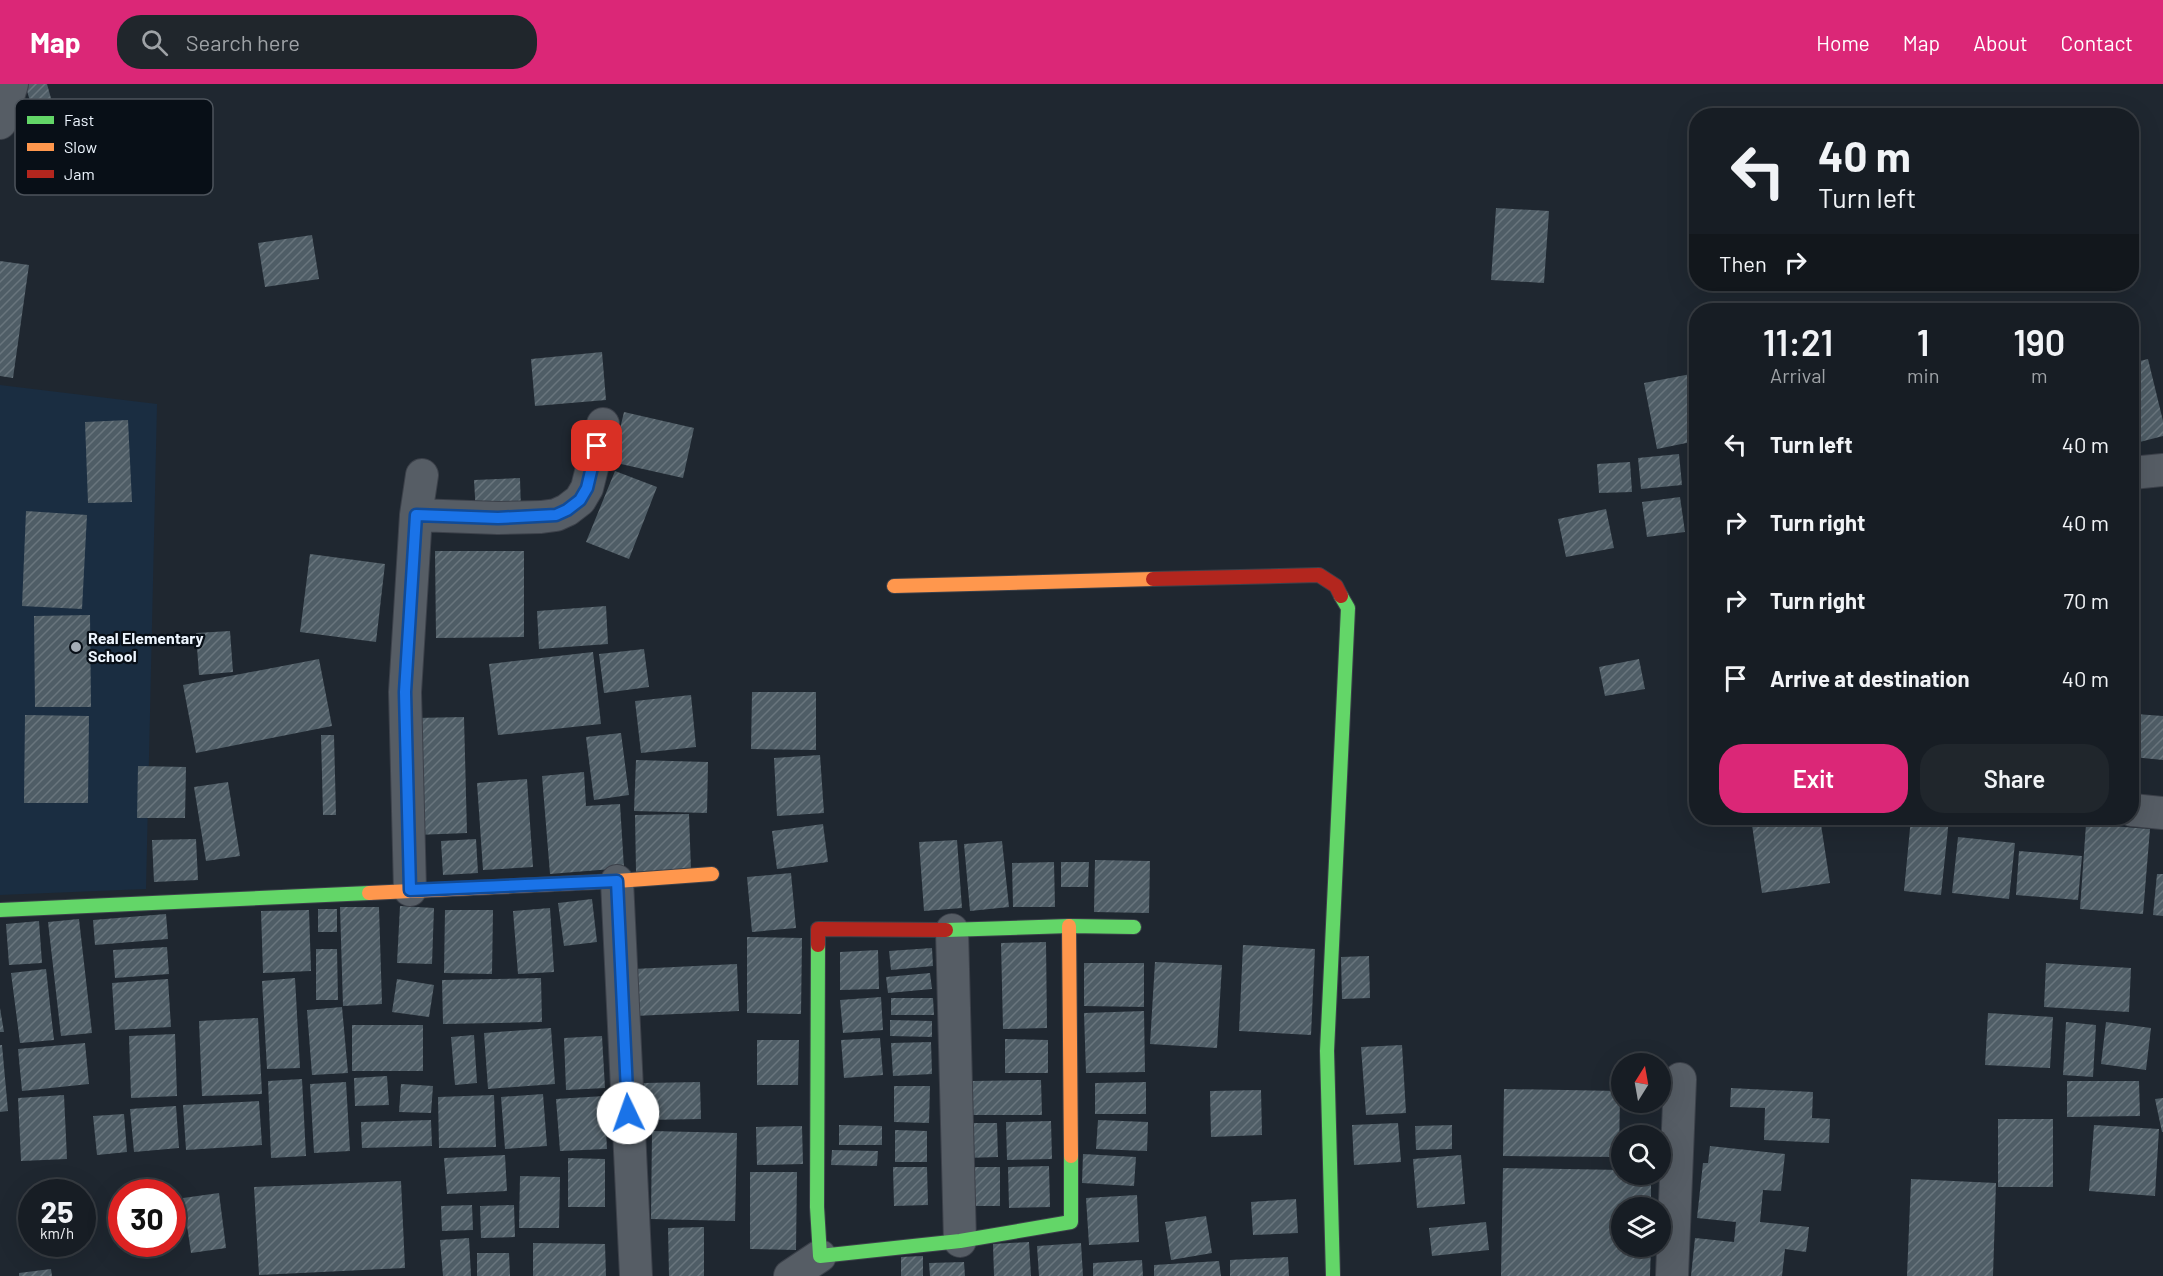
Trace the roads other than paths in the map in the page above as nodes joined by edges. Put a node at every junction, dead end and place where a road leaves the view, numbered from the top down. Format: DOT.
graph roads {
  1 [pos="12,84"];
  2 [pos="0,123"];
  3 [pos="603,424"];
  4 [pos="2163,471"];
  5 [pos="2139,473"];
  6 [pos="422,475"];
  7 [pos="416,515"];
  8 [pos="894,586"];
  9 [pos="2139,811"];
  10 [pos="2163,813"];
  11 [pos="712,874"];
  12 [pos="617,881"];
  13 [pos="410,890"];
  14 [pos="0,910"];
  15 [pos="1069,926"];
  16 [pos="1134,927"];
  17 [pos="952,930"];
  18 [pos="1680,1079"];
  19 [pos="960,1240"];
  20 [pos="820,1256"];
  21 [pos="636,1276"];
  22 [pos="790,1276"];
  23 [pos="1333,1276"];
  24 [pos="1671,1276"];
  1 -- 2 [label="street"];
  3 -- 7 [label="street"];
  4 -- 5 [label="street"];
  6 -- 7 [label="street"];
  7 -- 13 [label="street"];
  8 -- 23 [label="street"];
  9 -- 10 [label="street"];
  11 -- 12 [label="street"];
  12 -- 13 [label="street"];
  12 -- 21 [label="street"];
  13 -- 14 [label="street"];
  15 -- 16 [label="street"];
  15 -- 17 [label="street"];
  15 -- 19 [label="street"];
  17 -- 19 [label="street"];
  17 -- 20 [label="street"];
  18 -- 24 [label="street"];
  19 -- 20 [label="street"];
  20 -- 22 [label="street"];
}
